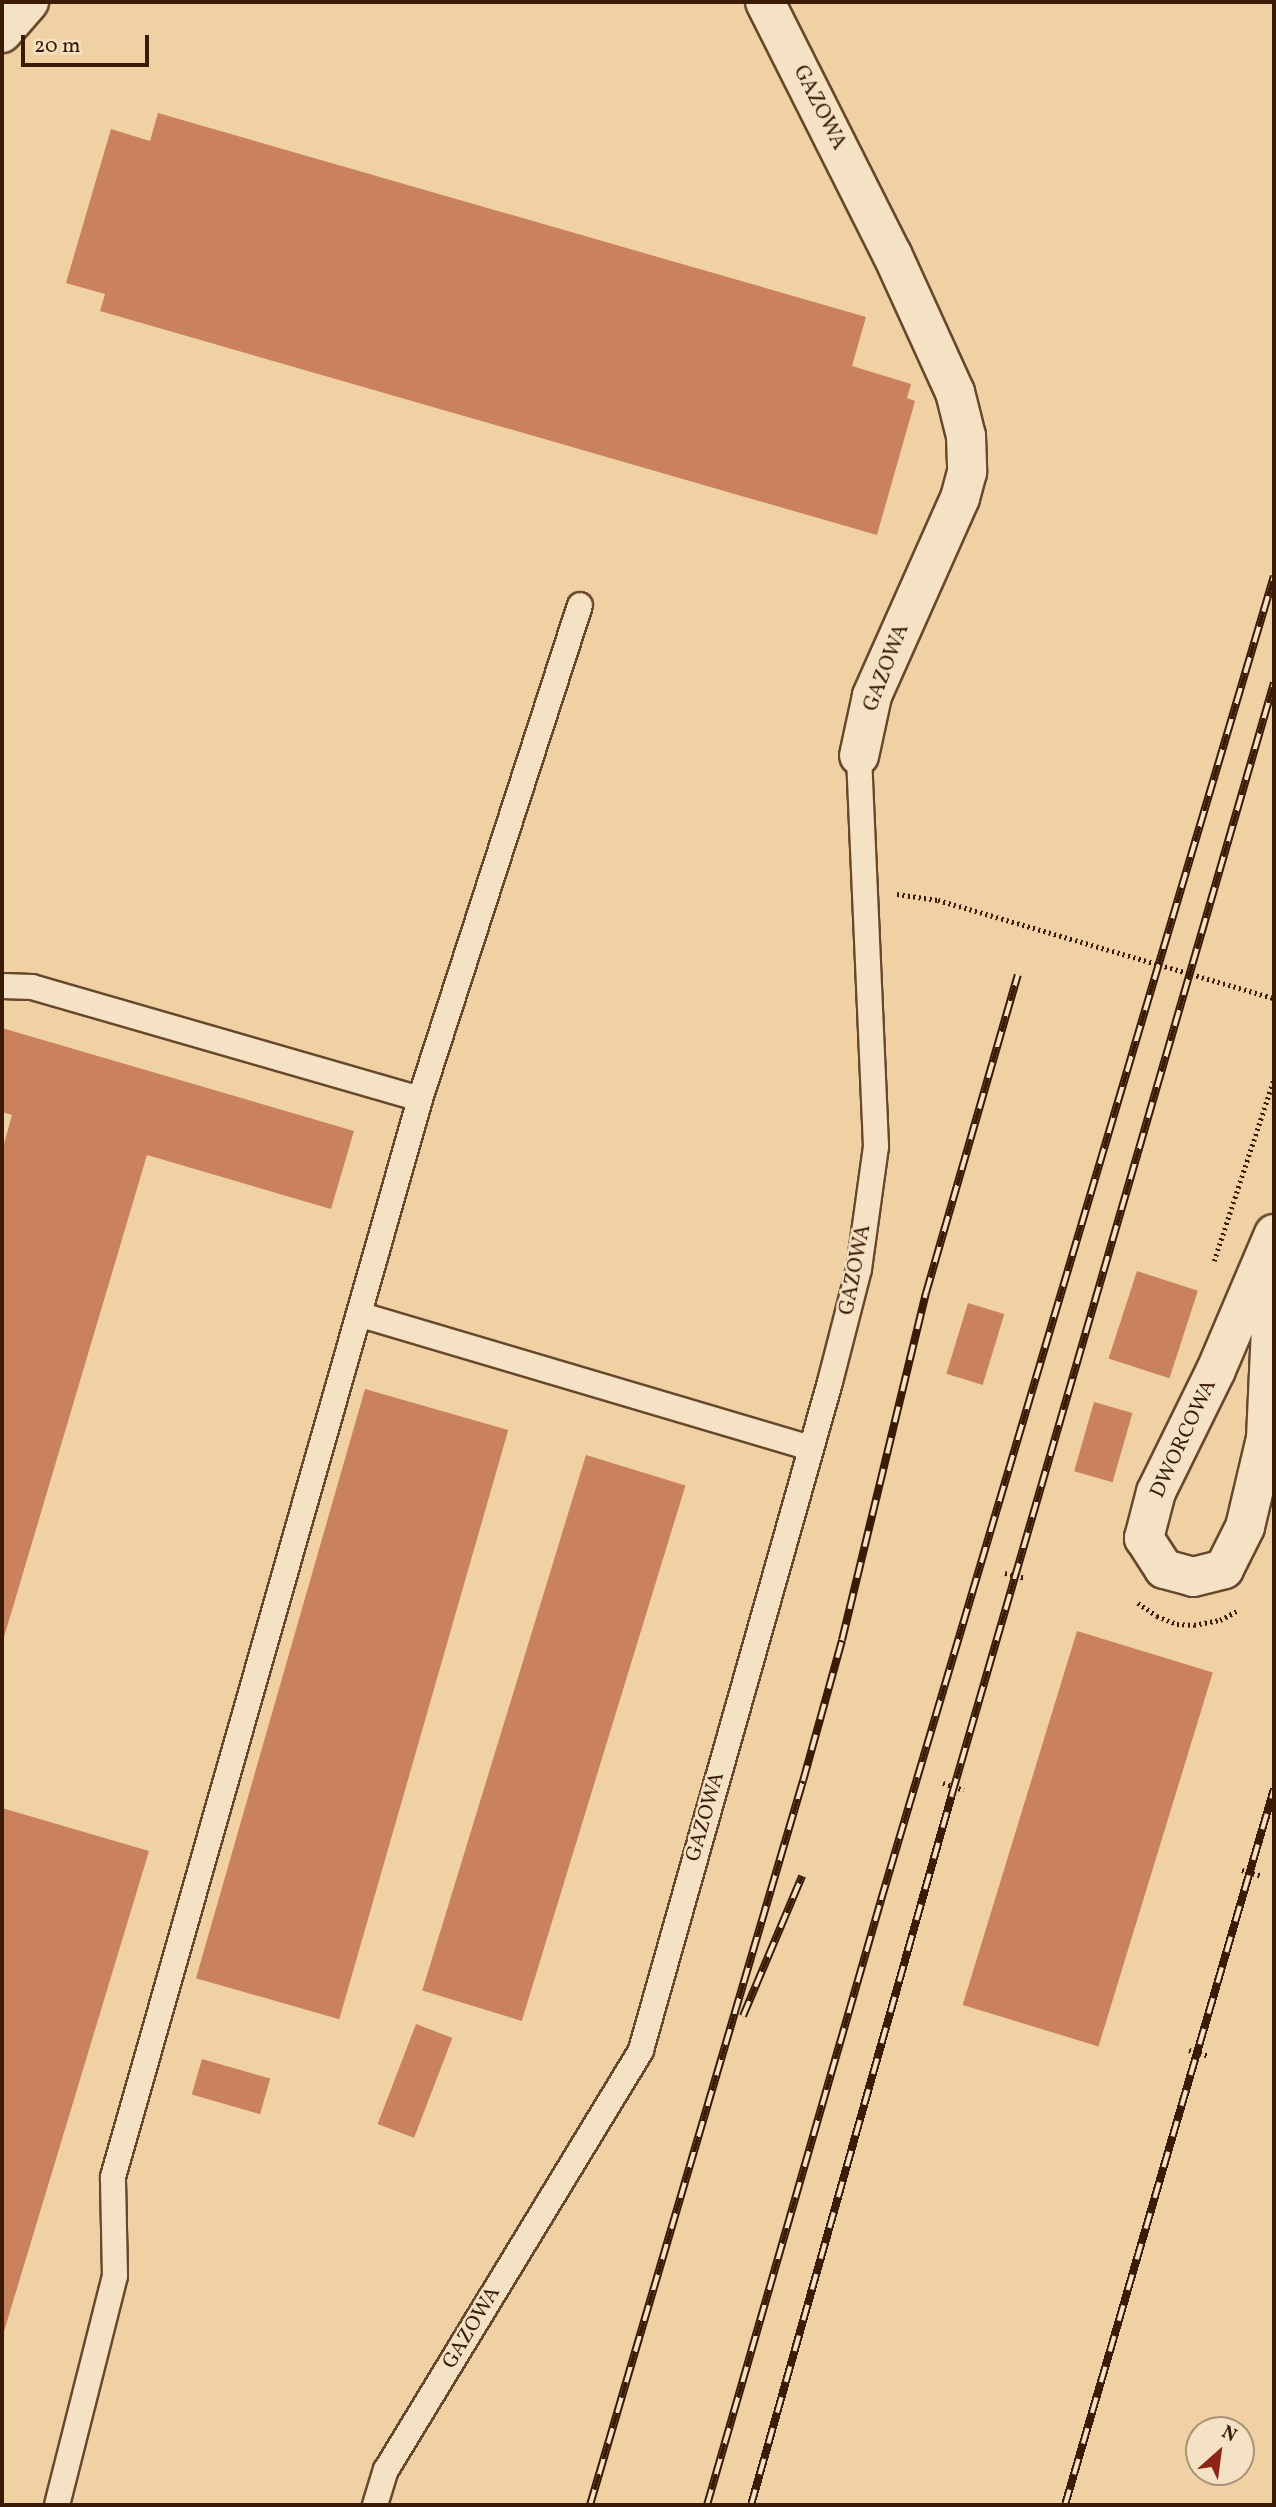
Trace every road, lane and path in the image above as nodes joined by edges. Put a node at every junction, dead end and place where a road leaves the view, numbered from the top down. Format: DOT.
graph roads {
  1 [pos="30,2"];
  2 [pos="765,2"];
  3 [pos="2,33"];
  4 [pos="580,605"];
  5 [pos="859,756"];
  6 [pos="864,890"];
  7 [pos="2,986"];
  8 [pos="1274,998"];
  9 [pos="420,1099"];
  10 [pos="1274,1234"];
  11 [pos="1274,1265"];
  12 [pos="361,1315"];
  13 [pos="811,1448"];
  14 [pos="1005,1573"];
  15 [pos="1025,1578"];
  16 [pos="943,1783"];
  17 [pos="964,1790"];
  18 [pos="1242,1870"];
  19 [pos="1260,1875"];
  20 [pos="1189,2050"];
  21 [pos="1208,2055"];
  22 [pos="57,2505"];
  23 [pos="375,2505"];
  1 -- 3 [label="street"];
  2 -- 5 [label="street, GAZOWA"];
  4 -- 9 [label="lane"];
  5 -- 6 [label="lane, GAZOWA"];
  6 -- 8 [label="path"];
  6 -- 13 [label="lane, GAZOWA"];
  7 -- 9 [label="lane"];
  9 -- 12 [label="lane"];
  10 -- 11 [label="street, DWORCOWA"];
  12 -- 13 [label="lane"];
  12 -- 22 [label="lane"];
  13 -- 23 [label="lane, GAZOWA"];
  14 -- 15 [label="path"];
  16 -- 17 [label="path"];
  18 -- 19 [label="path"];
  20 -- 21 [label="path"];
}
